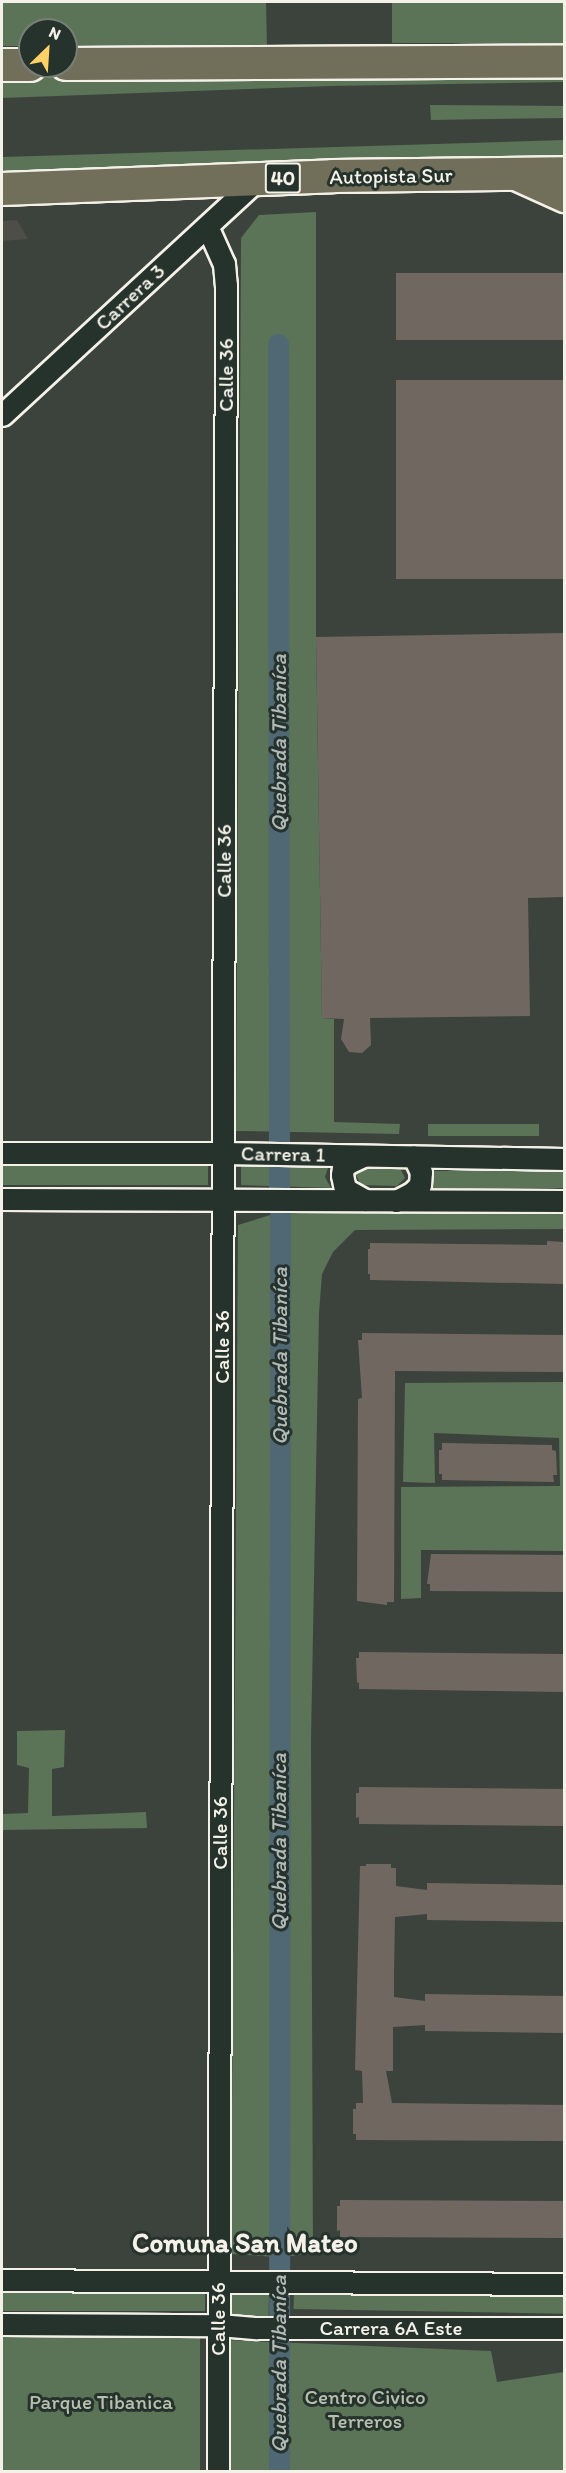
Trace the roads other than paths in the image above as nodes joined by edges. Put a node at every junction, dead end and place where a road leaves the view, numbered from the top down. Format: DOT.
graph roads {
  1 [pos="564,61"];
  2 [pos="78,64"];
  3 [pos="18,65"];
  4 [pos="2,66"];
  5 [pos="564,172"];
  6 [pos="511,174"];
  7 [pos="258,179"];
  8 [pos="2,189"];
  9 [pos="564,198"];
  10 [pos="207,226"];
  11 [pos="2,415"];
  12 [pos="2,1153"];
  13 [pos="223,1153"];
  14 [pos="363,1156"];
  15 [pos="414,1157"];
  16 [pos="564,1159"];
  17 [pos="2,1199"];
  18 [pos="222,1200"];
  19 [pos="366,1200"];
  20 [pos="396,1201"];
  21 [pos="564,1201"];
  22 [pos="2,2280"];
  23 [pos="218,2281"];
  24 [pos="564,2284"];
  25 [pos="2,2324"];
  26 [pos="219,2325"];
  27 [pos="564,2328"];
  28 [pos="218,2472"];
  1 -- 2 [label="highway"];
  3 -- 4 [label="highway"];
  5 -- 6 [label="highway, Autopista Sur / 40"];
  6 -- 7 [label="highway, Autopista Sur / 40"];
  6 -- 9 [label="main road"];
  7 -- 8 [label="highway, Autopista Sur / 40"];
  7 -- 10 [label="street, Carrera 3"];
  10 -- 11 [label="street, Carrera 3"];
  10 -- 13 [label="street, Calle 36"];
  12 -- 13 [label="street, Carrera 1"];
  13 -- 14 [label="street, Carrera 1"];
  13 -- 18 [label="street, Calle 36"];
  14 -- 15 [label="street, Carrera 1"];
  14 -- 19 [label="street"];
  15 -- 16 [label="street, Carrera 1"];
  15 -- 20 [label="street"];
  17 -- 18 [label="street"];
  18 -- 19 [label="street"];
  18 -- 23 [label="street, Calle 36"];
  19 -- 20 [label="street"];
  20 -- 21 [label="street"];
  22 -- 23 [label="street"];
  23 -- 24 [label="street"];
  23 -- 26 [label="street, Calle 36"];
  25 -- 26 [label="street, Carrera 6A Este"];
  26 -- 27 [label="street, Carrera 6A Este"];
  26 -- 28 [label="street, Calle 36"];
}
